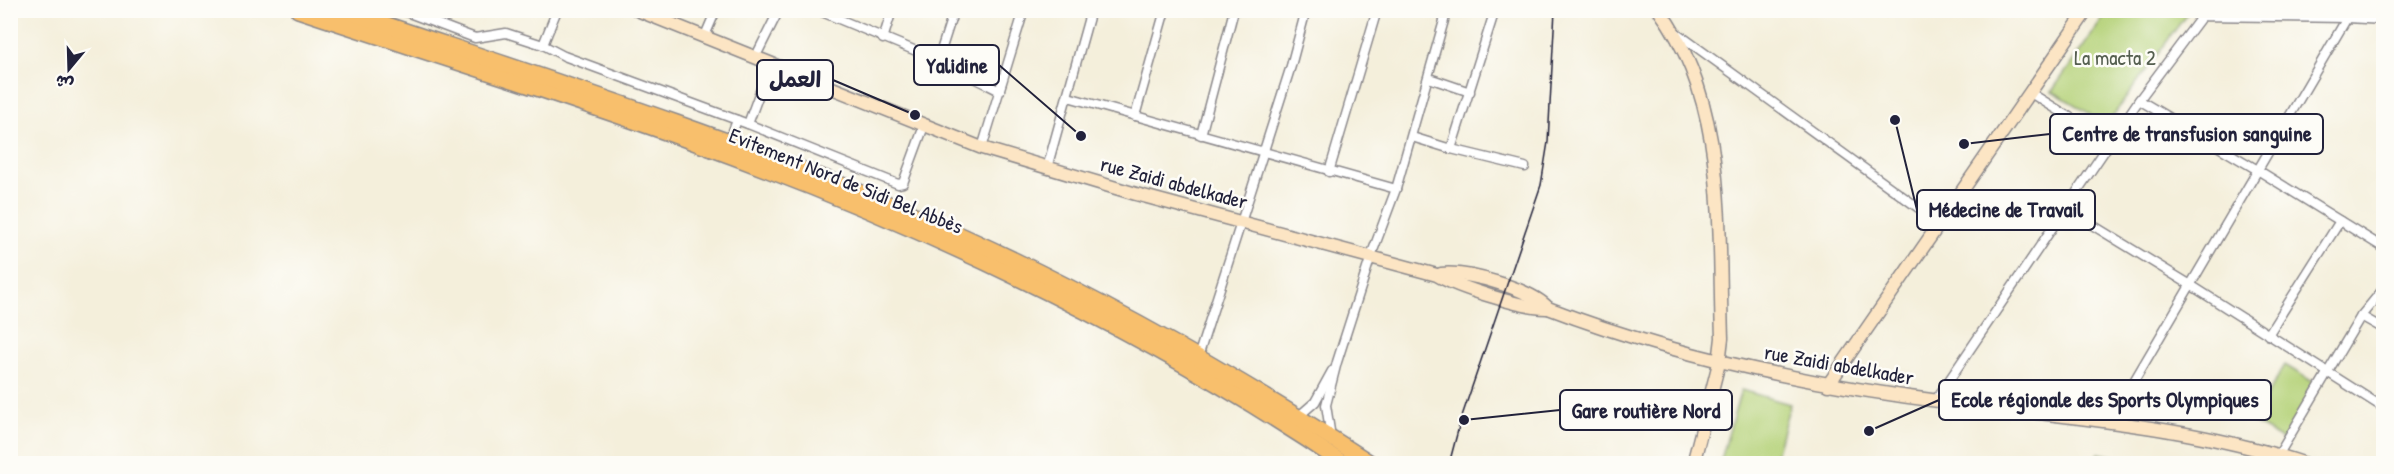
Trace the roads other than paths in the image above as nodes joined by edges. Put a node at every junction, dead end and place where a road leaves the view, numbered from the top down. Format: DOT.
graph roads {
  1 [pos="298,10"];
  2 [pos="343,10"];
  3 [pos="401,10"];
  4 [pos="557,10"];
  5 [pos="716,10"];
  6 [pos="779,10"];
  7 [pos="818,10"];
  8 [pos="892,10"];
  9 [pos="954,10"];
  10 [pos="1024,10"];
  11 [pos="1091,10"];
  12 [pos="1165,10"];
  13 [pos="1234,10"];
  14 [pos="1306,10"];
  15 [pos="1377,10"];
  16 [pos="1447,10"];
  17 [pos="1495,10"];
  18 [pos="1659,10"];
  19 [pos="2087,10"];
  20 [pos="642,11"];
  21 [pos="2204,13"];
  22 [pos="2348,14"];
  23 [pos="2384,20"];
  24 [pos="1674,31"];
  25 [pos="704,38"];
  26 [pos="883,39"];
  27 [pos="543,45"];
  28 [pos="755,57"];
  29 [pos="938,60"];
  30 [pos="770,64"];
  31 [pos="1429,78"];
  32 [pos="1000,91"];
  33 [pos="1470,92"];
  34 [pos="2030,92"];
  35 [pos="1068,97"];
  36 [pos="2139,100"];
  37 [pos="1135,116"];
  38 [pos="737,120"];
  39 [pos="748,124"];
  40 [pos="924,126"];
  41 [pos="1202,135"];
  42 [pos="1412,137"];
  43 [pos="729,142"];
  44 [pos="2110,142"];
  45 [pos="982,148"];
  46 [pos="1451,149"];
  47 [pos="1262,153"];
  48 [pos="1525,167"];
  49 [pos="1047,168"];
  50 [pos="2256,169"];
  51 [pos="1329,172"];
  52 [pos="1396,189"];
  53 [pos="2066,209"];
  54 [pos="1241,221"];
  55 [pos="2340,221"];
  56 [pos="1938,222"];
  57 [pos="2384,248"];
  58 [pos="1371,256"];
  59 [pos="2189,284"];
  60 [pos="2384,288"];
  61 [pos="2361,316"];
  62 [pos="2384,329"];
  63 [pos="2268,335"];
  64 [pos="1198,357"];
  65 [pos="1336,362"];
  66 [pos="1719,363"];
  67 [pos="2328,374"];
  68 [pos="1828,384"];
  69 [pos="1935,401"];
  70 [pos="2384,408"];
  71 [pos="1299,416"];
  72 [pos="2110,422"];
  73 [pos="1330,437"];
  74 [pos="2279,454"];
  75 [pos="1344,464"];
  76 [pos="1372,464"];
  77 [pos="1693,464"];
  78 [pos="2306,464"];
  1 -- 75 [label="highway, Evitement Nord de Sidi Bel Abbès"];
  2 -- 43 [label="highway, Evitement Nord de Sidi Bel Abbès"];
  3 -- 27 [label="street"];
  4 -- 27 [label="street"];
  5 -- 25 [label="street"];
  6 -- 28 [label="street"];
  7 -- 26 [label="street"];
  8 -- 26 [label="street"];
  9 -- 29 [label="street"];
  10 -- 32 [label="street"];
  11 -- 35 [label="street"];
  12 -- 37 [label="street"];
  13 -- 41 [label="street"];
  14 -- 47 [label="street"];
  15 -- 51 [label="street"];
  16 -- 31 [label="street"];
  17 -- 33 [label="street"];
  18 -- 24 [label="main road"];
  19 -- 34 [label="main road"];
  20 -- 25 [label="main road, rue Zaidi abdelkader"];
  21 -- 22 [label="street"];
  21 -- 36 [label="street"];
  22 -- 23 [label="street"];
  22 -- 50 [label="street"];
  24 -- 56 [label="street"];
  24 -- 66 [label="main road"];
  25 -- 28 [label="main road, rue Zaidi abdelkader"];
  26 -- 29 [label="street"];
  27 -- 38 [label="street"];
  28 -- 30 [label="main road, rue Zaidi abdelkader"];
  29 -- 32 [label="street"];
  30 -- 39 [label="street"];
  30 -- 40 [label="main road, rue Zaidi abdelkader"];
  31 -- 33 [label="street"];
  31 -- 42 [label="street"];
  32 -- 45 [label="street"];
  33 -- 46 [label="street"];
  34 -- 44 [label="street"];
  34 -- 56 [label="main road"];
  35 -- 37 [label="street"];
  35 -- 49 [label="street"];
  36 -- 44 [label="street"];
  36 -- 50 [label="street"];
  37 -- 41 [label="street"];
  38 -- 39 [label="street"];
  38 -- 43 [label="street"];
  39 -- 40 [label="street"];
  40 -- 45 [label="main road, rue Zaidi abdelkader"];
  41 -- 47 [label="street"];
  42 -- 46 [label="street"];
  42 -- 52 [label="street"];
  43 -- 64 [label="highway, Evitement Nord de Sidi Bel Abbès"];
  44 -- 53 [label="street"];
  45 -- 49 [label="main road, rue Zaidi abdelkader"];
  46 -- 48 [label="street"];
  47 -- 51 [label="street"];
  47 -- 54 [label="street"];
  49 -- 54 [label="main road, rue Zaidi abdelkader"];
  50 -- 55 [label="street"];
  50 -- 59 [label="street"];
  51 -- 52 [label="street"];
  52 -- 58 [label="street"];
  53 -- 59 [label="street"];
  53 -- 69 [label="street"];
  54 -- 58 [label="main road, rue Zaidi abdelkader"];
  54 -- 64 [label="street"];
  55 -- 57 [label="street"];
  55 -- 63 [label="street"];
  56 -- 68 [label="main road"];
  58 -- 65 [label="street"];
  58 -- 66 [label="main road, rue Zaidi abdelkader"];
  59 -- 63 [label="street"];
  59 -- 72 [label="street"];
  60 -- 61 [label="street"];
  61 -- 62 [label="street"];
  61 -- 67 [label="street"];
  63 -- 67 [label="street"];
  64 -- 71 [label="highway, Evitement Nord de Sidi Bel Abbès"];
  65 -- 71 [label="street"];
  65 -- 73 [label="street"];
  66 -- 68 [label="main road, rue Zaidi abdelkader"];
  66 -- 77 [label="main road"];
  67 -- 70 [label="street"];
  67 -- 74 [label="street"];
  68 -- 69 [label="main road, rue Zaidi abdelkader"];
  69 -- 72 [label="main road, rue Zaidi abdelkader"];
  71 -- 73 [label="highway, Evitement Nord de Sidi Bel Abbès"];
  72 -- 74 [label="main road, rue Zaidi abdelkader"];
  73 -- 76 [label="highway, Evitement Nord de Sidi Bel Abbès"];
  74 -- 78 [label="main road, rue Zaidi abdelkader"];
}
